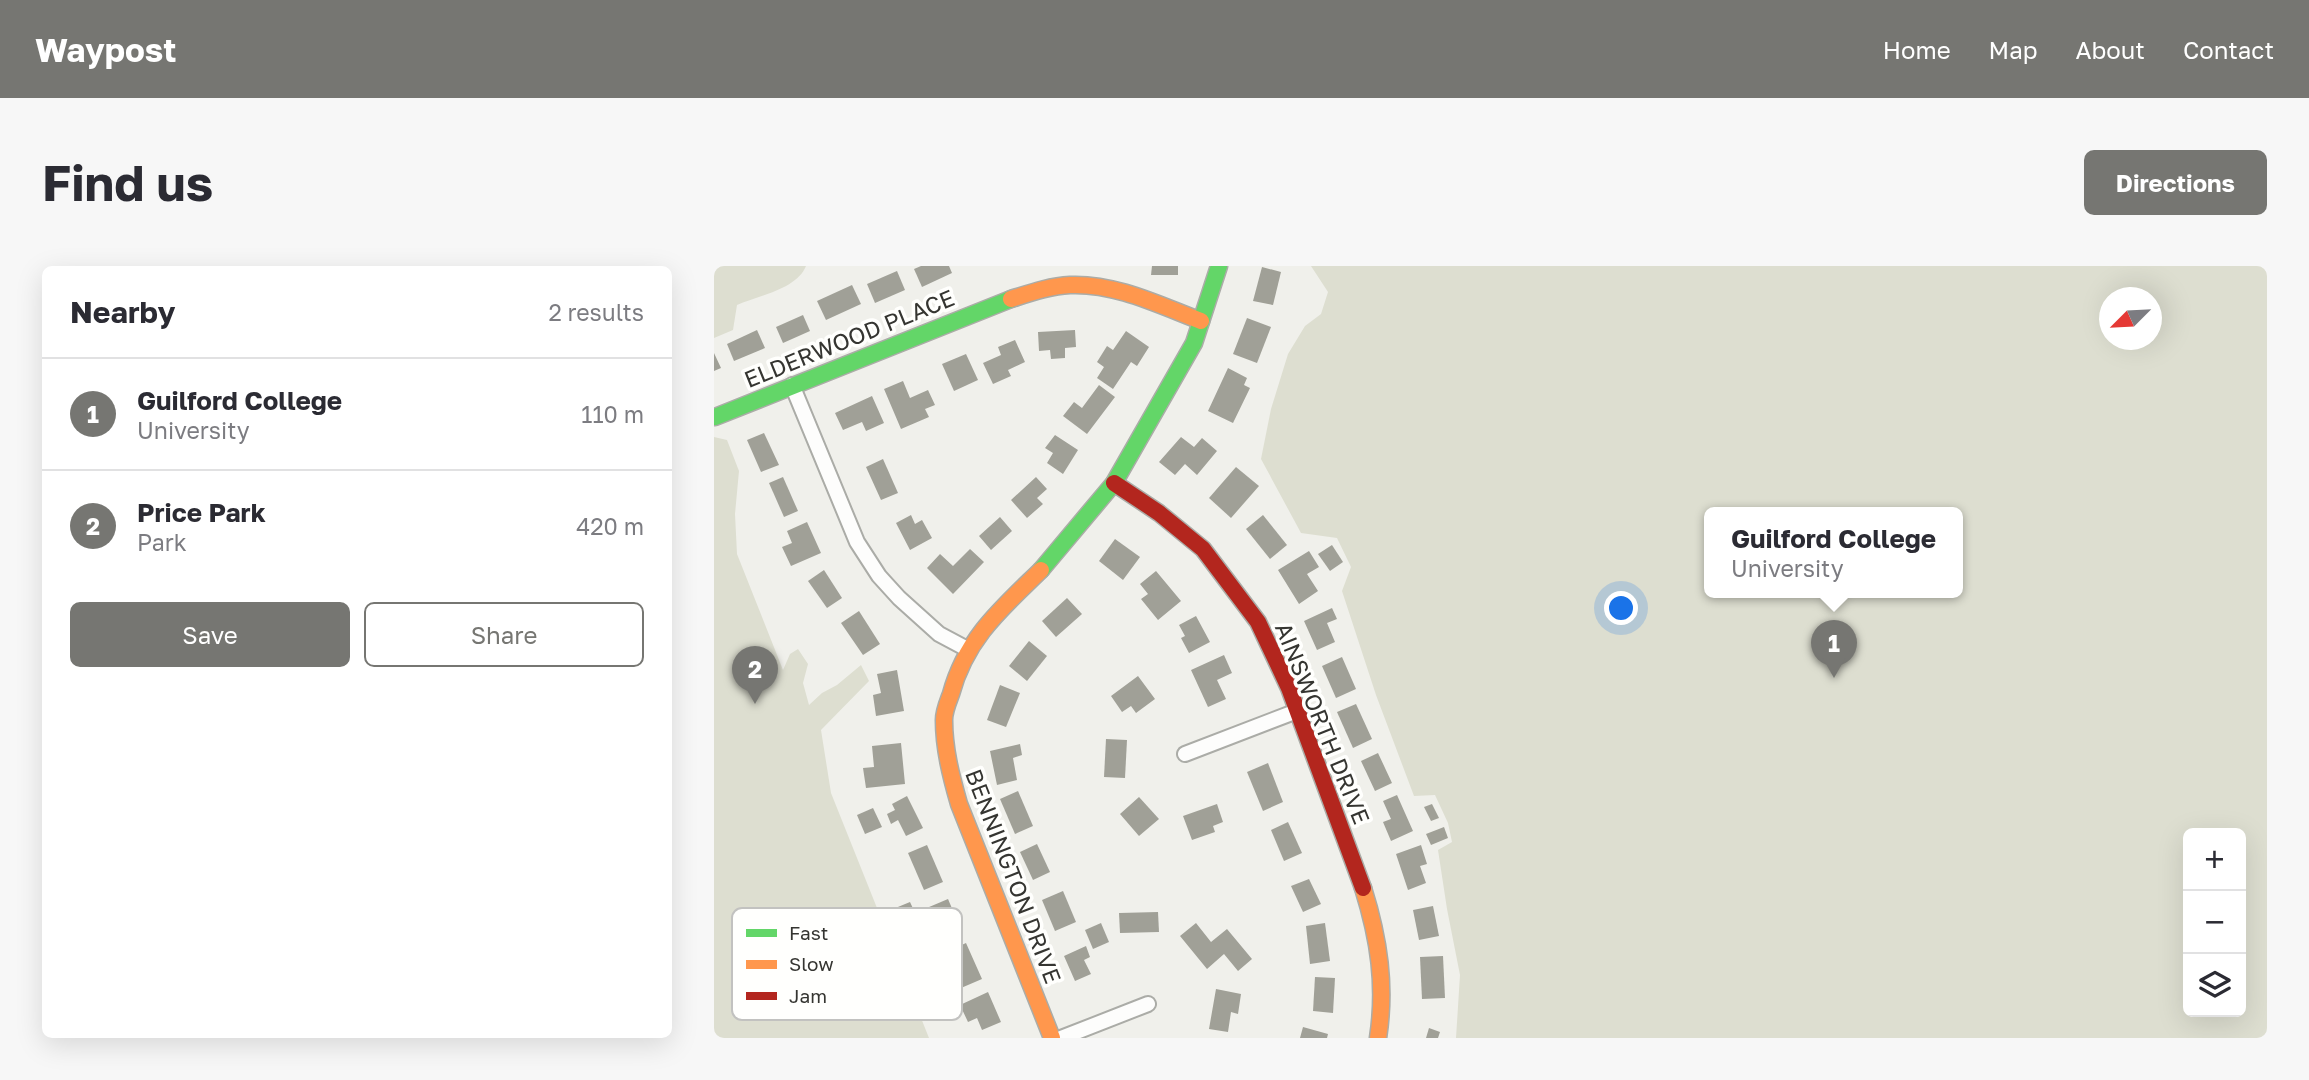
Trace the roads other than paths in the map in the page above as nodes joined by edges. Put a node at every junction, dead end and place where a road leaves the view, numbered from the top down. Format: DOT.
graph roads {
  1 [pos="1219,266"];
  2 [pos="1201,321"];
  3 [pos="792,385"];
  4 [pos="715,417"];
  5 [pos="1114,483"];
  6 [pos="969,650"];
  7 [pos="1297,711"];
  8 [pos="1185,754"];
  9 [pos="1148,1004"];
  10 [pos="1052,1038"];
  11 [pos="1061,1038"];
  12 [pos="1378,1038"];
  1 -- 2 [label="street, BENNINGTON DRIVE"];
  2 -- 3 [label="street, ELDERWOOD PLACE"];
  2 -- 5 [label="street, BENNINGTON DRIVE"];
  3 -- 4 [label="street, ELDERWOOD PLACE"];
  3 -- 6 [label="street"];
  5 -- 6 [label="street, BENNINGTON DRIVE"];
  5 -- 7 [label="street, AINSWORTH DRIVE"];
  6 -- 10 [label="street, BENNINGTON DRIVE"];
  7 -- 8 [label="street"];
  7 -- 12 [label="street, AINSWORTH DRIVE"];
  9 -- 11 [label="street"];
}
